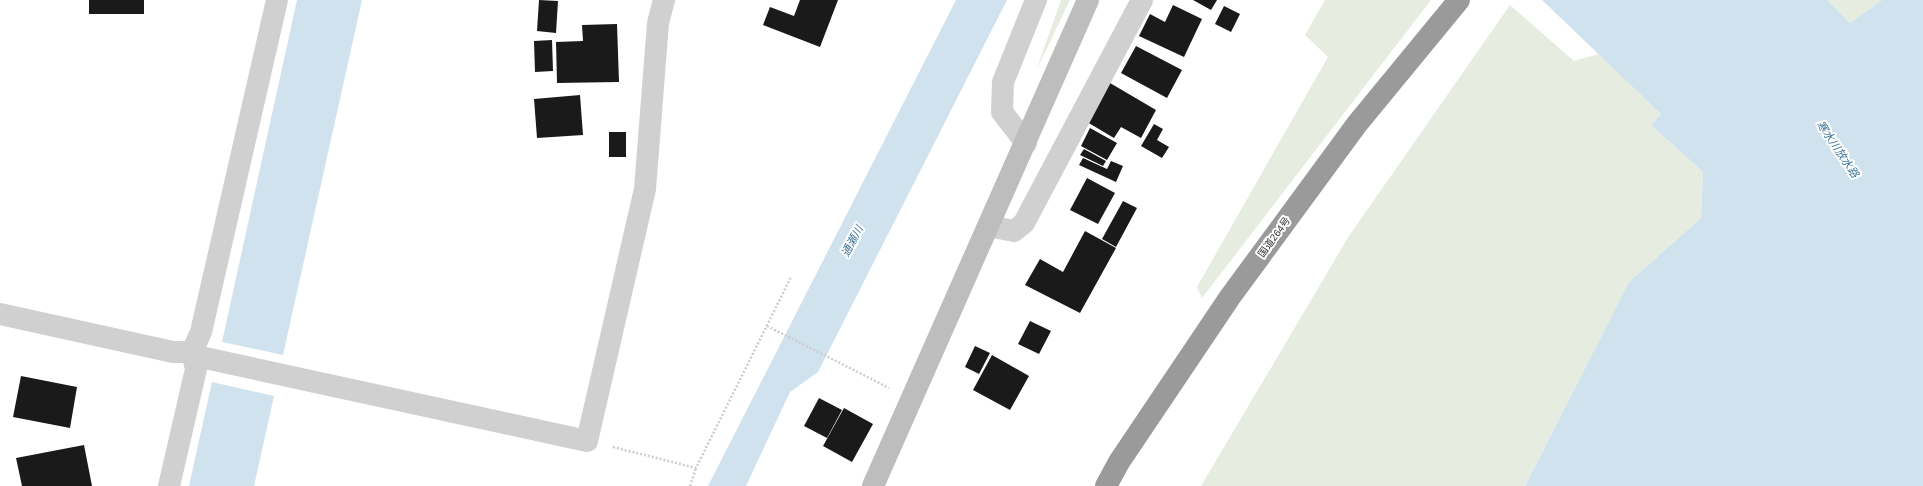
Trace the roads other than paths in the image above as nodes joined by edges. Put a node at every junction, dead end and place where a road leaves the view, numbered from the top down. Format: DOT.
graph roads {
  1 [pos="278,0"];
  2 [pos="664,0"];
  3 [pos="1036,0"];
  4 [pos="1088,0"];
  5 [pos="1142,0"];
  6 [pos="1459,0"];
  7 [pos="1026,143"];
  8 [pos="988,226"];
  9 [pos="0,314"];
  10 [pos="192,352"];
  11 [pos="169,486"];
  12 [pos="873,486"];
  13 [pos="1106,486"];
  1 -- 10 [label="street"];
  2 -- 10 [label="street"];
  3 -- 7 [label="street"];
  4 -- 7 [label="street"];
  5 -- 8 [label="street"];
  6 -- 13 [label="highway, 国道264号"];
  7 -- 8 [label="street"];
  8 -- 12 [label="street"];
  9 -- 10 [label="street"];
  10 -- 11 [label="street"];
}
